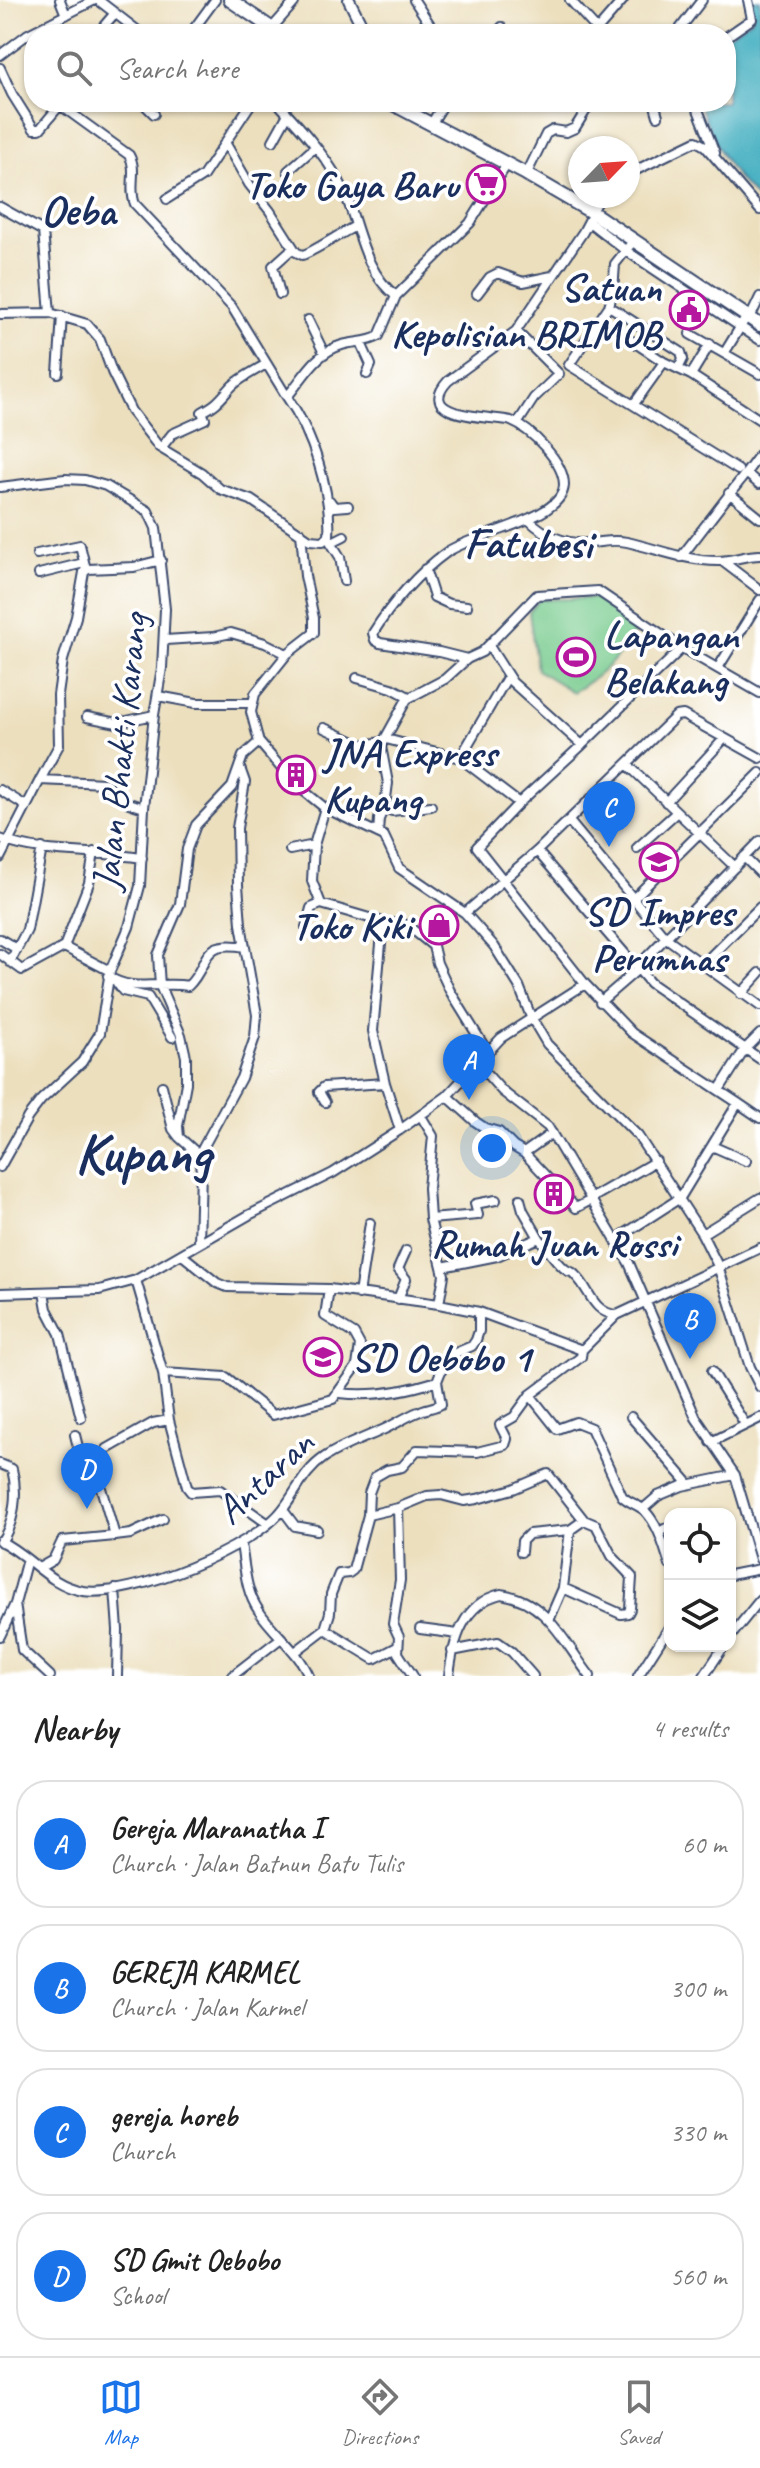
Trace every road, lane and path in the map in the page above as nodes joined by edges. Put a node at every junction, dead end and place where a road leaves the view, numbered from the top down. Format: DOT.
graph roads {
  1 [pos="60,0"];
  2 [pos="97,0"];
  3 [pos="215,0"];
  4 [pos="230,0"];
  5 [pos="414,0"];
  6 [pos="570,0"];
  7 [pos="623,0"];
  8 [pos="702,0"];
  9 [pos="748,0"];
  10 [pos="353,2"];
  11 [pos="294,3"];
  12 [pos="115,13"];
  13 [pos="66,15"];
  14 [pos="48,24"];
  15 [pos="106,24"];
  16 [pos="129,24"];
  17 [pos="197,24"];
  18 [pos="266,24"];
  19 [pos="280,24"];
  20 [pos="362,24"];
  21 [pos="430,24"];
  22 [pos="592,24"];
  23 [pos="605,24"];
  24 [pos="684,24"];
  25 [pos="736,30"];
  26 [pos="24,37"];
  27 [pos="0,55"];
  28 [pos="0,68"];
  29 [pos="53,112"];
  30 [pos="69,112"];
  31 [pos="246,112"];
  32 [pos="414,112"];
  33 [pos="434,112"];
  34 [pos="585,112"];
  35 [pos="657,112"];
  36 [pos="698,112"];
  37 [pos="288,114"];
  38 [pos="658,116"];
  39 [pos="426,119"];
  40 [pos="273,141"];
  41 [pos="226,144"];
  42 [pos="314,148"];
  43 [pos="713,156"];
  44 [pos="507,164"];
  45 [pos="640,168"];
  46 [pos="529,169"];
  47 [pos="288,171"];
  48 [pos="167,199"];
  49 [pos="0,207"];
  50 [pos="760,210"];
  51 [pos="595,211"];
  52 [pos="356,226"];
  53 [pos="632,238"];
  54 [pos="293,248"];
  55 [pos="625,250"];
  56 [pos="552,276"];
  57 [pos="280,294"];
  58 [pos="477,294"];
  59 [pos="396,296"];
  60 [pos="760,297"];
  61 [pos="609,306"];
  62 [pos="50,313"];
  63 [pos="0,314"];
  64 [pos="62,316"];
  65 [pos="308,320"];
  66 [pos="600,320"];
  67 [pos="749,322"];
  68 [pos="645,329"];
  69 [pos="516,331"];
  70 [pos="690,334"];
  71 [pos="760,340"];
  72 [pos="361,343"];
  73 [pos="636,343"];
  74 [pos="710,344"];
  75 [pos="725,352"];
  76 [pos="324,353"];
  77 [pos="664,362"];
  78 [pos="266,364"];
  79 [pos="678,369"];
  80 [pos="58,373"];
  81 [pos="367,374"];
  82 [pos="760,374"];
  83 [pos="691,375"];
  84 [pos="287,397"];
  85 [pos="634,404"];
  86 [pos="760,420"];
  87 [pos="517,424"];
  88 [pos="161,448"];
  89 [pos="760,454"];
  90 [pos="742,472"];
  91 [pos="759,484"];
  92 [pos="0,487"];
  93 [pos="729,493"];
  94 [pos="327,497"];
  95 [pos="348,506"];
  96 [pos="329,514"];
  97 [pos="760,518"];
  98 [pos="529,520"];
  99 [pos="337,527"];
  100 [pos="301,533"];
  101 [pos="344,536"];
  102 [pos="330,540"];
  103 [pos="37,554"];
  104 [pos="760,555"];
  105 [pos="681,557"];
  106 [pos="161,560"];
  107 [pos="722,561"];
  108 [pos="85,566"];
  109 [pos="425,569"];
  110 [pos="39,574"];
  111 [pos="344,581"];
  112 [pos="760,590"];
  113 [pos="760,600"];
  114 [pos="467,606"];
  115 [pos="165,640"];
  116 [pos="489,646"];
  117 [pos="682,648"];
  118 [pos="287,654"];
  119 [pos="467,659"];
  120 [pos="718,668"];
  121 [pos="508,676"];
  122 [pos="357,678"];
  123 [pos="760,693"];
  124 [pos="158,696"];
  125 [pos="409,697"];
  126 [pos="251,703"];
  127 [pos="154,715"];
  128 [pos="87,717"];
  129 [pos="324,728"];
  130 [pos="724,739"];
  131 [pos="384,740"];
  132 [pos="259,742"];
  133 [pos="582,745"];
  134 [pos="460,758"];
  135 [pos="760,758"];
  136 [pos="628,765"];
  137 [pos="240,768"];
  138 [pos="760,773"];
  139 [pos="40,780"];
  140 [pos="0,790"];
  141 [pos="666,802"];
  142 [pos="519,803"];
  143 [pos="26,806"];
  144 [pos="431,806"];
  145 [pos="144,808"];
  146 [pos="325,808"];
  147 [pos="384,808"];
  148 [pos="677,812"];
  149 [pos="569,821"];
  150 [pos="378,833"];
  151 [pos="698,833"];
  152 [pos="5,841"];
  153 [pos="760,841"];
  154 [pos="314,845"];
  155 [pos="42,848"];
  156 [pos="637,848"];
  157 [pos="290,850"];
  158 [pos="537,851"];
  159 [pos="94,852"];
  160 [pos="744,857"];
  161 [pos="0,858"];
  162 [pos="142,858"];
  163 [pos="735,867"];
  164 [pos="760,873"];
  165 [pos="503,881"];
  166 [pos="634,898"];
  167 [pos="321,904"];
  168 [pos="760,907"];
  169 [pos="465,913"];
  170 [pos="383,922"];
  171 [pos="306,927"];
  172 [pos="665,937"];
  173 [pos="0,939"];
  174 [pos="64,947"];
  175 [pos="245,947"];
  176 [pos="17,949"];
  177 [pos="0,954"];
  178 [pos="10,962"];
  179 [pos="702,965"];
  180 [pos="636,969"];
  181 [pos="760,973"];
  182 [pos="109,974"];
  183 [pos="117,983"];
  184 [pos="585,984"];
  185 [pos="160,986"];
  186 [pos="741,994"];
  187 [pos="600,1002"];
  188 [pos="760,1006"];
  189 [pos="531,1017"];
  190 [pos="760,1034"];
  191 [pos="172,1037"];
  192 [pos="745,1049"];
  193 [pos="487,1051"];
  194 [pos="760,1059"];
  195 [pos="477,1063"];
  196 [pos="385,1083"];
  197 [pos="162,1086"];
  198 [pos="719,1090"];
  199 [pos="447,1096"];
  200 [pos="325,1102"];
  201 [pos="738,1103"];
  202 [pos="421,1116"];
  203 [pos="760,1118"];
  204 [pos="400,1130"];
  205 [pos="552,1133"];
  206 [pos="179,1137"];
  207 [pos="712,1146"];
  208 [pos="524,1153"];
  209 [pos="199,1155"];
  210 [pos="656,1161"];
  211 [pos="746,1161"];
  212 [pos="0,1167"];
  213 [pos="680,1198"];
  214 [pos="760,1198"];
  215 [pos="520,1199"];
  216 [pos="590,1199"];
  217 [pos="496,1200"];
  218 [pos="430,1219"];
  219 [pos="370,1223"];
  220 [pos="702,1234"];
  221 [pos="539,1238"];
  222 [pos="615,1240"];
  223 [pos="199,1243"];
  224 [pos="760,1248"];
  225 [pos="406,1251"];
  226 [pos="181,1254"];
  227 [pos="718,1266"];
  228 [pos="442,1267"];
  229 [pos="136,1280"];
  230 [pos="329,1289"];
  231 [pos="44,1292"];
  232 [pos="0,1293"];
  233 [pos="359,1294"];
  234 [pos="398,1299"];
  235 [pos="646,1300"];
  236 [pos="439,1304"];
  237 [pos="479,1312"];
  238 [pos="617,1315"];
  239 [pos="582,1350"];
  240 [pos="712,1371"];
  241 [pos="163,1373"];
  242 [pos="437,1381"];
  243 [pos="760,1387"];
  244 [pos="340,1393"];
  245 [pos="530,1395"];
  246 [pos="631,1417"];
  247 [pos="81,1418"];
  248 [pos="760,1418"];
  249 [pos="169,1420"];
  250 [pos="745,1424"];
  251 [pos="75,1435"];
  252 [pos="711,1442"];
  253 [pos="0,1464"];
  254 [pos="97,1470"];
  255 [pos="735,1475"];
  256 [pos="689,1484"];
  257 [pos="398,1508"];
  258 [pos="643,1509"];
  259 [pos="283,1510"];
  260 [pos="368,1515"];
  261 [pos="163,1519"];
  262 [pos="584,1520"];
  263 [pos="267,1523"];
  264 [pos="664,1529"];
  265 [pos="317,1530"];
  266 [pos="570,1530"];
  267 [pos="659,1532"];
  268 [pos="115,1536"];
  269 [pos="0,1542"];
  270 [pos="241,1544"];
  271 [pos="664,1547"];
  272 [pos="521,1552"];
  273 [pos="759,1554"];
  274 [pos="27,1559"];
  275 [pos="39,1568"];
  276 [pos="760,1569"];
  277 [pos="736,1574"];
  278 [pos="563,1588"];
  279 [pos="115,1589"];
  280 [pos="760,1600"];
  281 [pos="15,1604"];
  282 [pos="550,1618"];
  283 [pos="325,1629"];
  284 [pos="420,1629"];
  285 [pos="736,1630"];
  286 [pos="458,1634"];
  287 [pos="664,1635"];
  288 [pos="0,1636"];
  289 [pos="281,1638"];
  290 [pos="397,1647"];
  291 [pos="452,1651"];
  292 [pos="295,1652"];
  293 [pos="720,1652"];
  294 [pos="50,1676"];
  295 [pos="117,1676"];
  296 [pos="232,1676"];
  297 [pos="309,1676"];
  298 [pos="413,1676"];
  299 [pos="449,1676"];
  300 [pos="533,1676"];
  301 [pos="590,1676"];
  302 [pos="638,1676"];
  303 [pos="704,1676"];
  1 -- 13 [label="street"];
  2 -- 12 [label="street"];
  2 -- 13 [label="street"];
  3 -- 17 [label="street"];
  4 -- 18 [label="highway"];
  5 -- 21 [label="street"];
  6 -- 22 [label="street"];
  7 -- 23 [label="street"];
  8 -- 24 [label="street"];
  9 -- 25 [label="street"];
  10 -- 20 [label="main road"];
  11 -- 19 [label="street"];
  12 -- 15 [label="street"];
  12 -- 16 [label="street"];
  13 -- 14 [label="street"];
  26 -- 27 [label="street"];
  28 -- 29 [label="street"];
  30 -- 78 [label="street"];
  31 -- 41 [label="street"];
  32 -- 39 [label="highway"];
  33 -- 39 [label="street"];
  34 -- 46 [label="street"];
  35 -- 38 [label="street"];
  36 -- 43 [label="street"];
  37 -- 40 [label="street"];
  37 -- 42 [label="street"];
  39 -- 44 [label="highway"];
  39 -- 46 [label="highway"];
  41 -- 48 [label="street"];
  41 -- 54 [label="street"];
  42 -- 47 [label="street"];
  42 -- 52 [label="street"];
  43 -- 45 [label="street"];
  43 -- 50 [label="street"];
  44 -- 51 [label="highway"];
  44 -- 59 [label="street"];
  46 -- 51 [label="highway"];
  49 -- 62 [label="street"];
  51 -- 53 [label="highway"];
  51 -- 55 [label="street"];
  51 -- 56 [label="street"];
  52 -- 54 [label="street"];
  52 -- 59 [label="street"];
  53 -- 55 [label="street"];
  53 -- 67 [label="highway"];
  54 -- 57 [label="street"];
  55 -- 61 [label="street"];
  55 -- 67 [label="street"];
  56 -- 58 [label="street"];
  56 -- 69 [label="street"];
  59 -- 72 [label="street"];
  60 -- 67 [label="street"];
  61 -- 66 [label="street"];
  61 -- 68 [label="street"];
  62 -- 63 [label="street"];
  62 -- 64 [label="street"];
  64 -- 80 [label="street"];
  64 -- 88 [label="street"];
  65 -- 76 [label="street"];
  66 -- 73 [label="street"];
  66 -- 85 [label="street"];
  67 -- 71 [label="street"];
  67 -- 75 [label="street"];
  68 -- 73 [label="street"];
  68 -- 79 [label="street"];
  69 -- 87 [label="street"];
  69 -- 87 [label="street"];
  70 -- 74 [label="street"];
  72 -- 76 [label="street"];
  72 -- 81 [label="street"];
  73 -- 77 [label="street"];
  74 -- 75 [label="street"];
  74 -- 83 [label="street"];
  75 -- 82 [label="street"];
  76 -- 84 [label="street"];
  77 -- 79 [label="street"];
  77 -- 85 [label="street"];
  78 -- 84 [label="street"];
  78 -- 88 [label="street"];
  79 -- 83 [label="street"];
  83 -- 86 [label="street"];
  84 -- 94 [label="street"];
  85 -- 90 [label="street"];
  87 -- 98 [label="street"];
  88 -- 100 [label="street"];
  89 -- 90 [label="street"];
  90 -- 91 [label="street"];
  90 -- 93 [label="street"];
  92 -- 106 [label="street, Jalan Bhakti Karang"];
  93 -- 97 [label="street"];
  93 -- 105 [label="street"];
  94 -- 95 [label="street"];
  94 -- 96 [label="street"];
  96 -- 99 [label="street"];
  96 -- 102 [label="street"];
  98 -- 105 [label="street"];
  98 -- 109 [label="street"];
  100 -- 102 [label="street"];
  100 -- 118 [label="street"];
  101 -- 102 [label="street"];
  102 -- 111 [label="street"];
  103 -- 108 [label="street"];
  104 -- 107 [label="street"];
  105 -- 107 [label="street"];
  106 -- 108 [label="street"];
  106 -- 115 [label="street, Jalan Bhakti Karang"];
  107 -- 112 [label="street"];
  108 -- 110 [label="street"];
  108 -- 139 [label="street"];
  109 -- 114 [label="street"];
  109 -- 119 [label="street"];
  113 -- 120 [label="street"];
  115 -- 118 [label="street"];
  115 -- 124 [label="street, Jalan Bhakti Karang"];
  116 -- 117 [label="street"];
  116 -- 119 [label="street"];
  116 -- 121 [label="street"];
  117 -- 120 [label="street"];
  117 -- 133 [label="street"];
  118 -- 126 [label="street"];
  119 -- 125 [label="street"];
  120 -- 123 [label="street"];
  121 -- 133 [label="street"];
  121 -- 134 [label="street"];
  122 -- 125 [label="street"];
  124 -- 126 [label="street"];
  124 -- 127 [label="street, Jalan Bhakti Karang"];
  125 -- 131 [label="street"];
  126 -- 132 [label="street"];
  127 -- 128 [label="street"];
  127 -- 145 [label="street, Jalan Bhakti Karang"];
  129 -- 131 [label="street"];
  130 -- 135 [label="street"];
  130 -- 136 [label="street"];
  130 -- 141 [label="street"];
  131 -- 134 [label="street"];
  131 -- 147 [label="street"];
  132 -- 137 [label="street"];
  132 -- 146 [label="street"];
  133 -- 142 [label="street"];
  134 -- 142 [label="street"];
  136 -- 141 [label="street"];
  136 -- 149 [label="street"];
  137 -- 175 [label="street"];
  137 -- 185 [label="street"];
  138 -- 151 [label="street"];
  139 -- 143 [label="street"];
  139 -- 145 [label="street"];
  140 -- 143 [label="street"];
  141 -- 148 [label="street"];
  142 -- 165 [label="street"];
  143 -- 152 [label="street"];
  144 -- 147 [label="street"];
  145 -- 162 [label="street, Jalan Bhakti Karang"];
  146 -- 150 [label="street"];
  146 -- 154 [label="street"];
  147 -- 150 [label="street"];
  148 -- 151 [label="street"];
  148 -- 156 [label="street"];
  149 -- 158 [label="street"];
  149 -- 166 [label="street"];
  150 -- 169 [label="street"];
  151 -- 163 [label="street"];
  151 -- 166 [label="street"];
  152 -- 155 [label="street"];
  152 -- 161 [label="street"];
  153 -- 160 [label="street"];
  154 -- 157 [label="street"];
  154 -- 167 [label="street"];
  155 -- 159 [label="street"];
  155 -- 176 [label="street"];
  158 -- 165 [label="street"];
  158 -- 180 [label="street"];
  159 -- 162 [label="street"];
  159 -- 174 [label="street"];
  160 -- 163 [label="street"];
  160 -- 164 [label="street"];
  162 -- 182 [label="street, Jalan Bhakti Karang"];
  163 -- 172 [label="street"];
  165 -- 169 [label="street"];
  165 -- 184 [label="street"];
  166 -- 172 [label="street"];
  167 -- 170 [label="street"];
  167 -- 171 [label="street"];
  168 -- 179 [label="street"];
  169 -- 189 [label="street"];
  170 -- 193 [label="street"];
  170 -- 196 [label="street"];
  172 -- 179 [label="street"];
  172 -- 180 [label="street"];
  173 -- 176 [label="street"];
  174 -- 178 [label="street"];
  174 -- 182 [label="street"];
  175 -- 185 [label="street"];
  175 -- 209 [label="street"];
  176 -- 178 [label="street"];
  177 -- 178 [label="street"];
  179 -- 186 [label="street"];
  180 -- 187 [label="street"];
  180 -- 192 [label="street"];
  181 -- 186 [label="street"];
  182 -- 183 [label="street"];
  182 -- 212 [label="street, Jalan Bhakti Karang"];
  183 -- 185 [label="street"];
  183 -- 191 [label="street"];
  184 -- 187 [label="street"];
  184 -- 189 [label="street"];
  185 -- 206 [label="street"];
  186 -- 188 [label="street"];
  187 -- 198 [label="street"];
  189 -- 193 [label="street"];
  189 -- 210 [label="street"];
  190 -- 192 [label="street"];
  192 -- 194 [label="street"];
  192 -- 198 [label="street"];
  193 -- 195 [label="street"];
  195 -- 199 [label="street"];
  195 -- 205 [label="street"];
  196 -- 200 [label="street"];
  196 -- 204 [label="street"];
  197 -- 206 [label="street"];
  198 -- 201 [label="street"];
  199 -- 202 [label="street"];
  199 -- 208 [label="street"];
  201 -- 203 [label="street"];
  201 -- 207 [label="street"];
  202 -- 204 [label="street"];
  202 -- 218 [label="street"];
  204 -- 223 [label="street"];
  205 -- 208 [label="street"];
  205 -- 216 [label="street"];
  206 -- 209 [label="street"];
  207 -- 211 [label="street"];
  207 -- 213 [label="street"];
  208 -- 216 [label="street"];
  209 -- 223 [label="street"];
  210 -- 213 [label="street"];
  210 -- 216 [label="street"];
  213 -- 220 [label="street"];
  213 -- 222 [label="street"];
  214 -- 220 [label="street"];
  215 -- 221 [label="street"];
  216 -- 222 [label="street"];
  217 -- 218 [label="street"];
  218 -- 228 [label="street"];
  219 -- 233 [label="street"];
  220 -- 227 [label="street"];
  221 -- 228 [label="street"];
  221 -- 238 [label="street"];
  222 -- 235 [label="street"];
  223 -- 226 [label="street"];
  224 -- 227 [label="street"];
  225 -- 234 [label="street"];
  226 -- 229 [label="street"];
  226 -- 230 [label="street"];
  227 -- 235 [label="street"];
  227 -- 243 [label="street"];
  228 -- 236 [label="street"];
  229 -- 231 [label="street"];
  229 -- 241 [label="street"];
  230 -- 233 [label="street"];
  230 -- 244 [label="street"];
  231 -- 232 [label="street"];
  231 -- 247 [label="street"];
  233 -- 234 [label="street"];
  234 -- 236 [label="street"];
  235 -- 238 [label="street"];
  235 -- 252 [label="street"];
  236 -- 237 [label="street"];
  237 -- 239 [label="street"];
  237 -- 242 [label="street, Antaran"];
  238 -- 239 [label="street"];
  239 -- 245 [label="street"];
  240 -- 250 [label="street"];
  241 -- 244 [label="street"];
  241 -- 249 [label="street"];
  242 -- 244 [label="street"];
  242 -- 259 [label="street, Antaran"];
  245 -- 258 [label="street"];
  245 -- 260 [label="street"];
  246 -- 256 [label="street"];
  248 -- 250 [label="street"];
  249 -- 254 [label="street"];
  249 -- 263 [label="street"];
  250 -- 252 [label="street"];
  251 -- 254 [label="street"];
  252 -- 255 [label="street"];
  253 -- 269 [label="street"];
  254 -- 268 [label="street"];
  255 -- 256 [label="street"];
  255 -- 273 [label="street"];
  256 -- 258 [label="street"];
  257 -- 260 [label="street"];
  257 -- 262 [label="street"];
  257 -- 290 [label="street"];
  258 -- 267 [label="street"];
  259 -- 263 [label="street, Antaran"];
  259 -- 265 [label="street"];
  260 -- 283 [label="street"];
  261 -- 268 [label="street"];
  262 -- 266 [label="street"];
  262 -- 278 [label="street"];
  263 -- 270 [label="street, Antaran"];
  264 -- 267 [label="street"];
  266 -- 272 [label="street"];
  266 -- 278 [label="street"];
  267 -- 271 [label="street"];
  268 -- 275 [label="street"];
  269 -- 274 [label="street, Antaran"];
  270 -- 279 [label="street, Antaran"];
  270 -- 289 [label="street"];
  274 -- 275 [label="street, Antaran"];
  274 -- 281 [label="street"];
  275 -- 279 [label="street, Antaran"];
  276 -- 277 [label="street"];
  278 -- 282 [label="street"];
  279 -- 295 [label="street"];
  280 -- 285 [label="street"];
  281 -- 288 [label="street"];
  281 -- 294 [label="street"];
  282 -- 286 [label="street"];
  282 -- 301 [label="street"];
  283 -- 290 [label="street"];
  283 -- 292 [label="street"];
  284 -- 286 [label="street"];
  286 -- 291 [label="street"];
  287 -- 302 [label="street"];
  289 -- 292 [label="street"];
  289 -- 296 [label="street"];
  290 -- 298 [label="street"];
  291 -- 299 [label="street"];
  291 -- 300 [label="street"];
  292 -- 297 [label="street"];
  293 -- 303 [label="street"];
}
